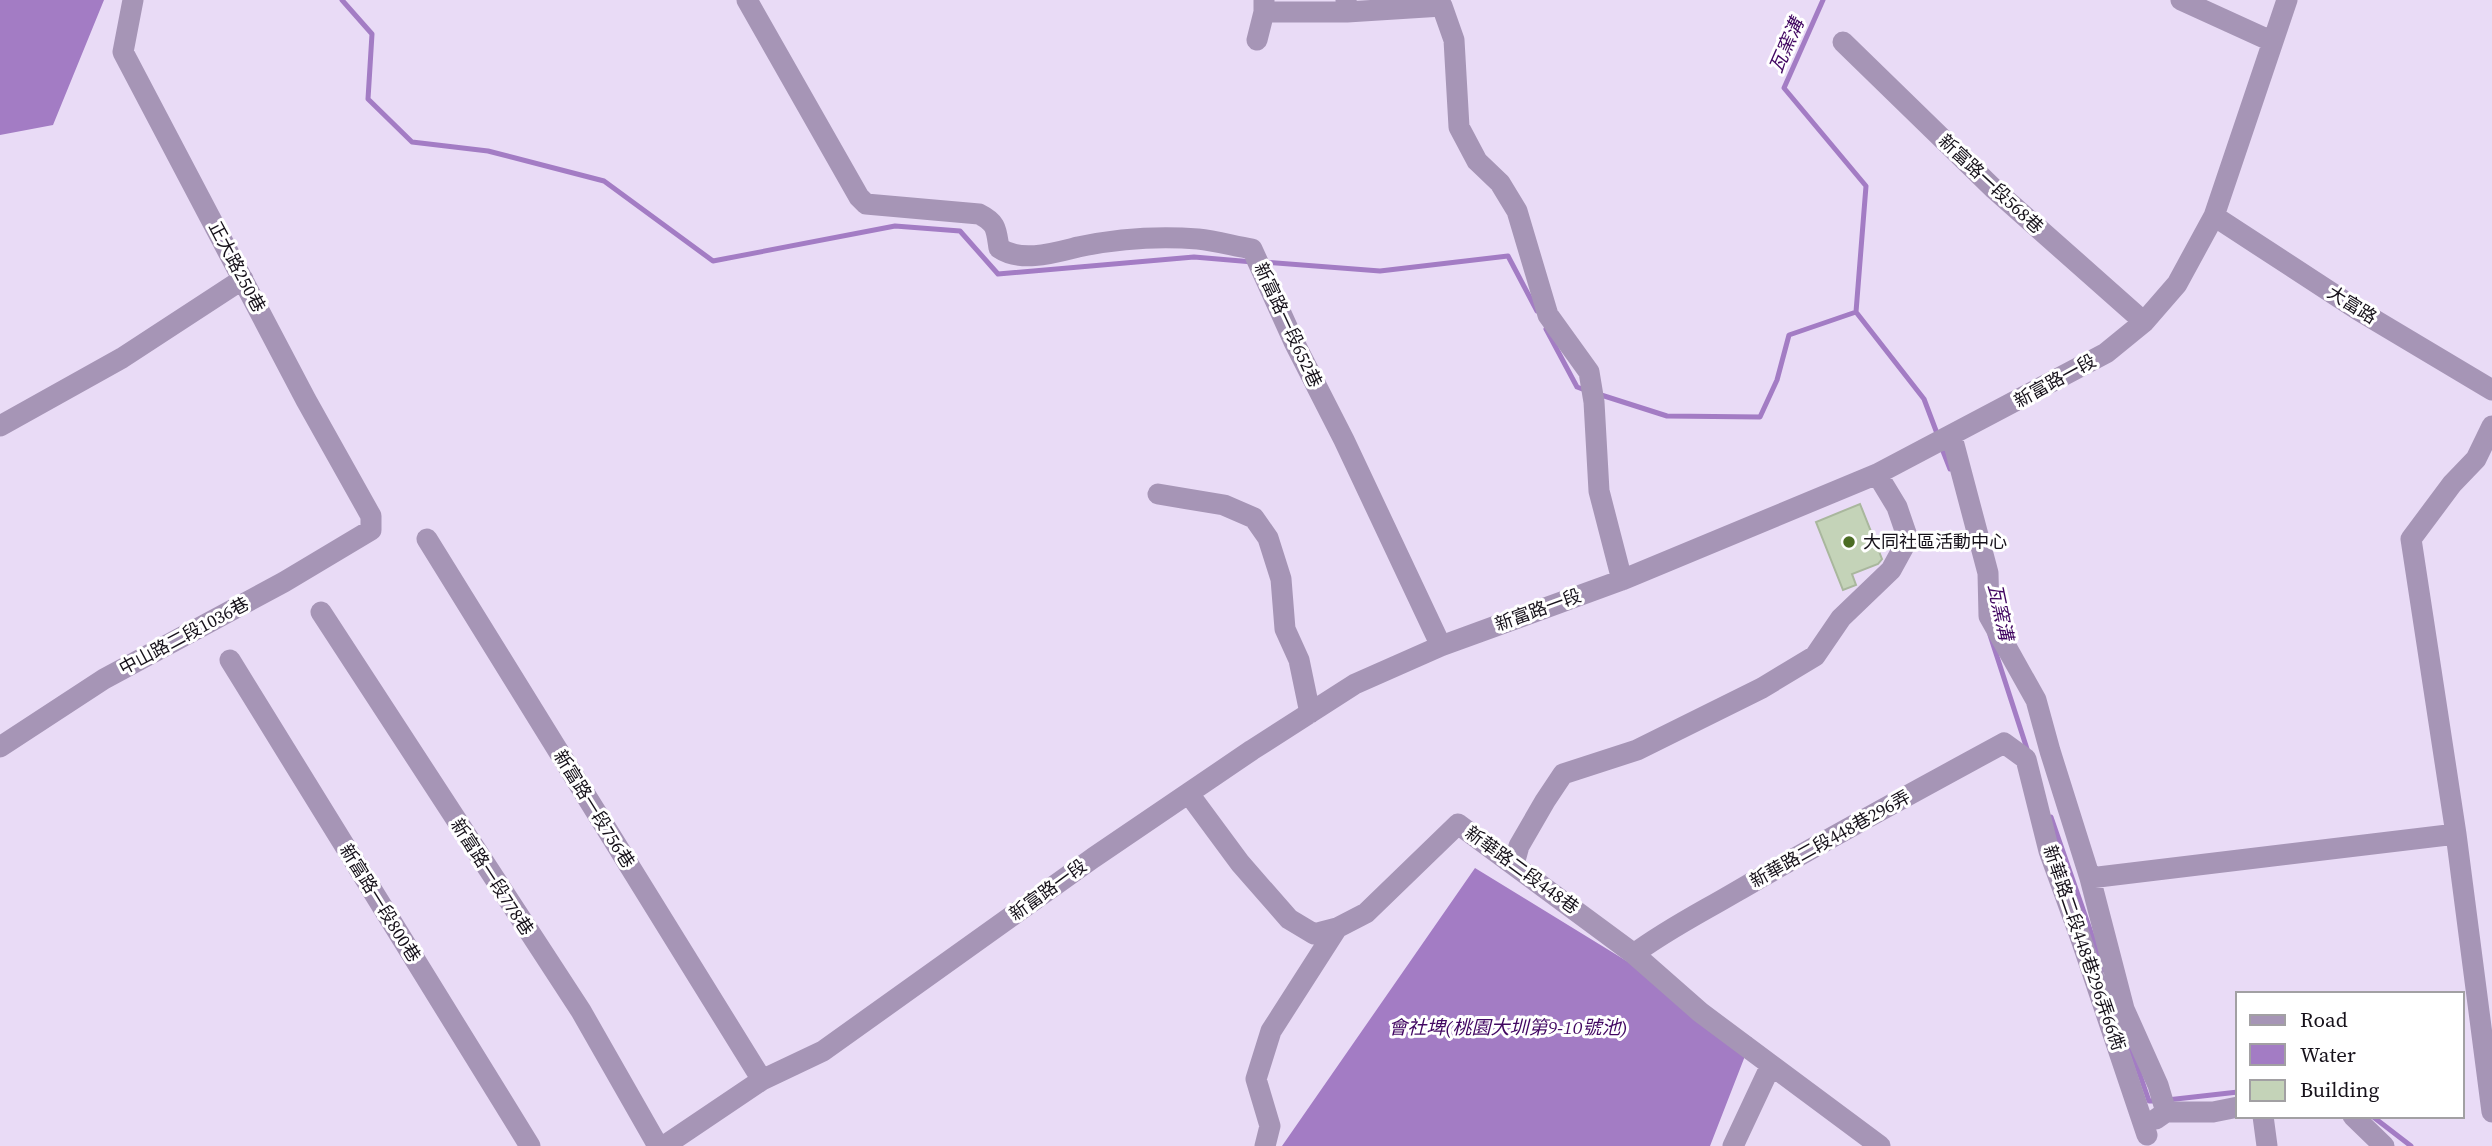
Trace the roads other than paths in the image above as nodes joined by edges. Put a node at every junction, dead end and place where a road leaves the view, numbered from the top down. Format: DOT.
graph roads {
  1 [pos="132,0"];
  2 [pos="747,0"];
  3 [pos="2181,0"];
  4 [pos="2287,0"];
  5 [pos="1447,3"];
  6 [pos="1264,6"];
  7 [pos="1347,6"];
  8 [pos="1257,40"];
  9 [pos="2271,41"];
  10 [pos="1843,42"];
  11 [pos="2214,216"];
  12 [pos="243,279"];
  13 [pos="2144,322"];
  14 [pos="2492,390"];
  15 [pos="0,426"];
  16 [pos="2492,426"];
  17 [pos="1952,436"];
  18 [pos="1877,474"];
  19 [pos="1158,494"];
  20 [pos="371,530"];
  21 [pos="426,539"];
  22 [pos="1622,580"];
  23 [pos="321,612"];
  24 [pos="1441,646"];
  25 [pos="230,660"];
  26 [pos="1310,713"];
  27 [pos="0,747"];
  28 [pos="2049,751"];
  29 [pos="2026,759"];
  30 [pos="1189,794"];
  31 [pos="2456,834"];
  32 [pos="1514,864"];
  33 [pos="2091,878"];
  34 [pos="1337,928"];
  35 [pos="1634,954"];
  36 [pos="1771,1065"];
  37 [pos="762,1080"];
  38 [pos="2236,1107"];
  39 [pos="2166,1112"];
  40 [pos="2492,1112"];
  41 [pos="2263,1118"];
  42 [pos="2355,1118"];
  43 [pos="2142,1141"];
  44 [pos="530,1146"];
  45 [pos="658,1146"];
  46 [pos="664,1146"];
  47 [pos="1265,1146"];
  48 [pos="1733,1146"];
  49 [pos="1880,1146"];
  50 [pos="2267,1146"];
  51 [pos="2384,1146"];
  1 -- 12 [label="street, 正大路250巷"];
  2 -- 24 [label="street, 新富路一段652巷"];
  3 -- 9 [label="street"];
  4 -- 9 [label="street, 新富路一段"];
  5 -- 7 [label="street"];
  5 -- 22 [label="street"];
  6 -- 7 [label="street"];
  6 -- 8 [label="street"];
  9 -- 11 [label="street, 新富路一段"];
  10 -- 13 [label="street, 新富路一段568巷"];
  11 -- 13 [label="street, 新富路一段"];
  11 -- 14 [label="street, 大富路"];
  12 -- 15 [label="street"];
  12 -- 20 [label="street, 正大路250巷"];
  13 -- 17 [label="street, 新富路一段"];
  16 -- 31 [label="street"];
  17 -- 18 [label="street, 新富路一段"];
  17 -- 28 [label="street"];
  18 -- 22 [label="street, 新富路一段"];
  18 -- 32 [label="street"];
  19 -- 26 [label="street"];
  20 -- 27 [label="street, 中山路二段1036巷"];
  21 -- 37 [label="street, 新富路一段756巷"];
  22 -- 24 [label="street, 新富路一段"];
  23 -- 45 [label="street, 新富路一段778巷"];
  24 -- 26 [label="street, 新富路一段"];
  25 -- 44 [label="street, 新富路一段800巷"];
  26 -- 30 [label="street, 新富路一段"];
  28 -- 29 [label="street"];
  28 -- 33 [label="street"];
  29 -- 35 [label="street, 新華路二段448巷296弄"];
  29 -- 43 [label="street, 新華路二段448巷296弄66衖"];
  30 -- 34 [label="street, 新華路二段448巷"];
  30 -- 37 [label="street, 新富路一段"];
  31 -- 33 [label="street"];
  31 -- 40 [label="street"];
  32 -- 34 [label="street, 新華路二段448巷"];
  32 -- 35 [label="street, 新華路二段448巷"];
  33 -- 39 [label="street"];
  34 -- 47 [label="street"];
  35 -- 36 [label="street, 新華路二段448巷"];
  36 -- 48 [label="street"];
  36 -- 49 [label="street, 新華路二段448巷"];
  37 -- 46 [label="street, 新富路一段"];
  38 -- 39 [label="street"];
  39 -- 43 [label="street"];
  41 -- 50 [label="street"];
  42 -- 51 [label="street"];
}
